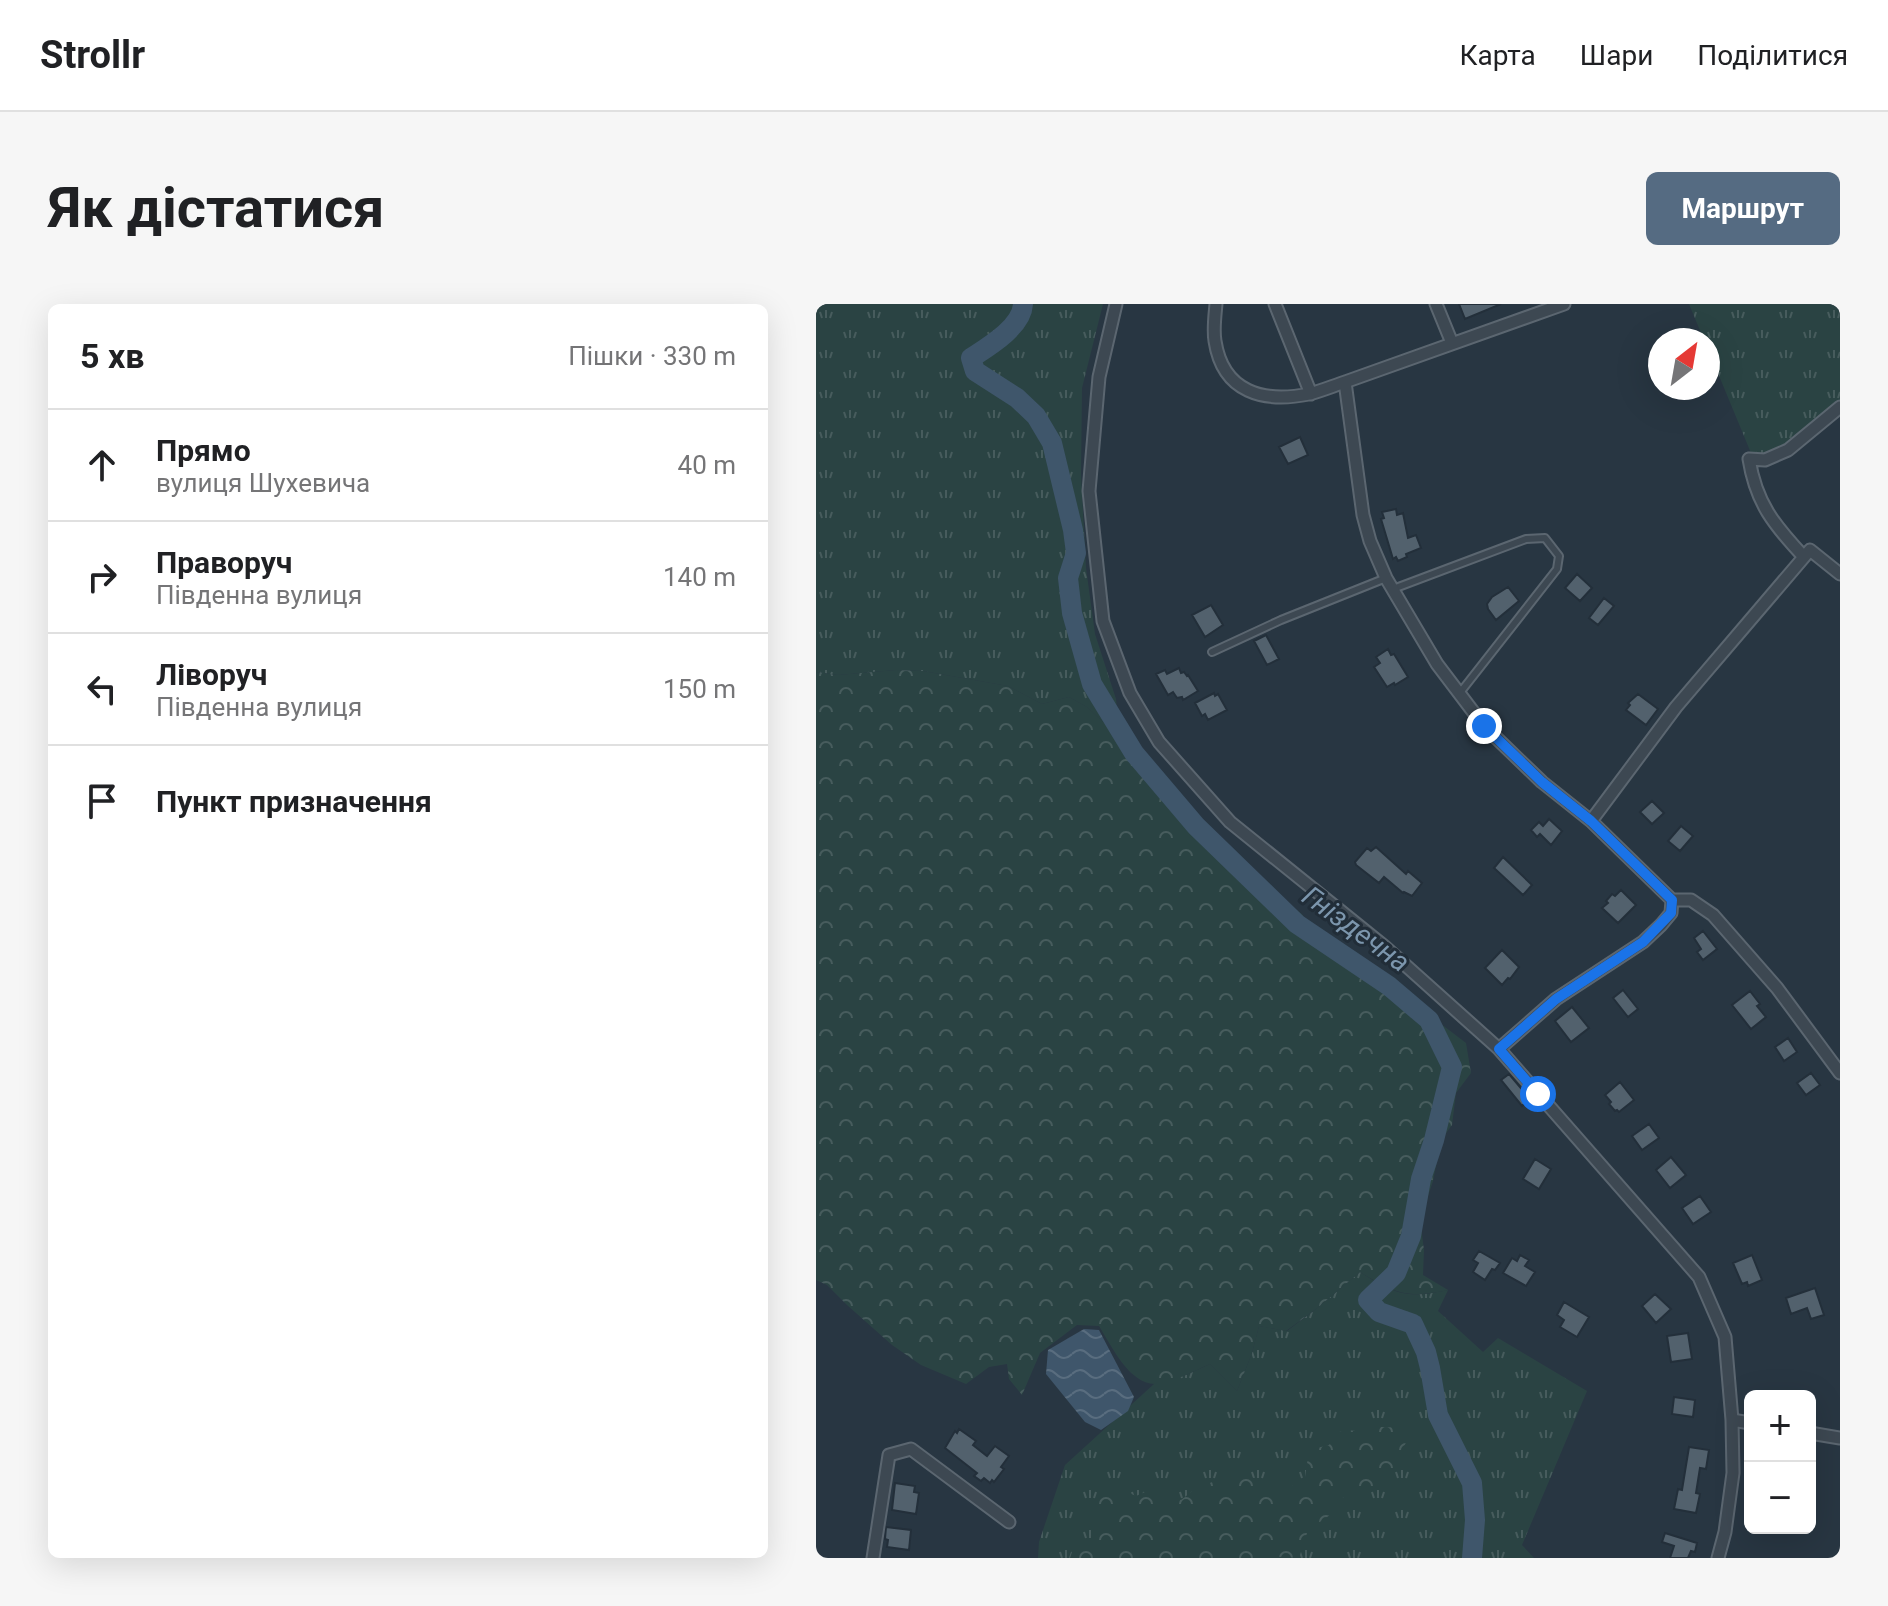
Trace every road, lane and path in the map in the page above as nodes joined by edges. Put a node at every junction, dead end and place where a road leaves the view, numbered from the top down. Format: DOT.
graph roads {
  1 [pos="1116,304"];
  2 [pos="1216,304"];
  3 [pos="1275,304"];
  4 [pos="1436,304"];
  5 [pos="1564,304"];
  6 [pos="1452,343"];
  7 [pos="1345,382"];
  8 [pos="1311,394"];
  9 [pos="1840,407"];
  10 [pos="1804,557"];
  11 [pos="1840,574"];
  12 [pos="1386,578"];
  13 [pos="1393,589"];
  14 [pos="1212,652"];
  15 [pos="1459,694"];
  16 [pos="1591,821"];
  17 [pos="1672,900"];
  18 [pos="1499,1049"];
  19 [pos="1840,1073"];
  20 [pos="1732,1420"];
  21 [pos="1744,1422"];
  22 [pos="1816,1434"];
  23 [pos="1840,1438"];
  24 [pos="1009,1522"];
  25 [pos="873,1558"];
  26 [pos="1718,1558"];
  1 -- 18 [label="street"];
  2 -- 8 [label="street"];
  3 -- 8 [label="street"];
  4 -- 6 [label="street"];
  5 -- 6 [label="street"];
  6 -- 7 [label="street"];
  7 -- 8 [label="street"];
  7 -- 12 [label="street"];
  9 -- 10 [label="street"];
  10 -- 11 [label="street"];
  10 -- 16 [label="street"];
  12 -- 13 [label="street"];
  12 -- 14 [label="lane"];
  13 -- 15 [label="street"];
  13 -- 15 [label="lane"];
  15 -- 16 [label="street"];
  16 -- 17 [label="street"];
  17 -- 18 [label="street"];
  17 -- 19 [label="street"];
  18 -- 20 [label="street"];
  20 -- 21 [label="street"];
  20 -- 26 [label="street"];
  22 -- 23 [label="street"];
  24 -- 25 [label="street"];
}
